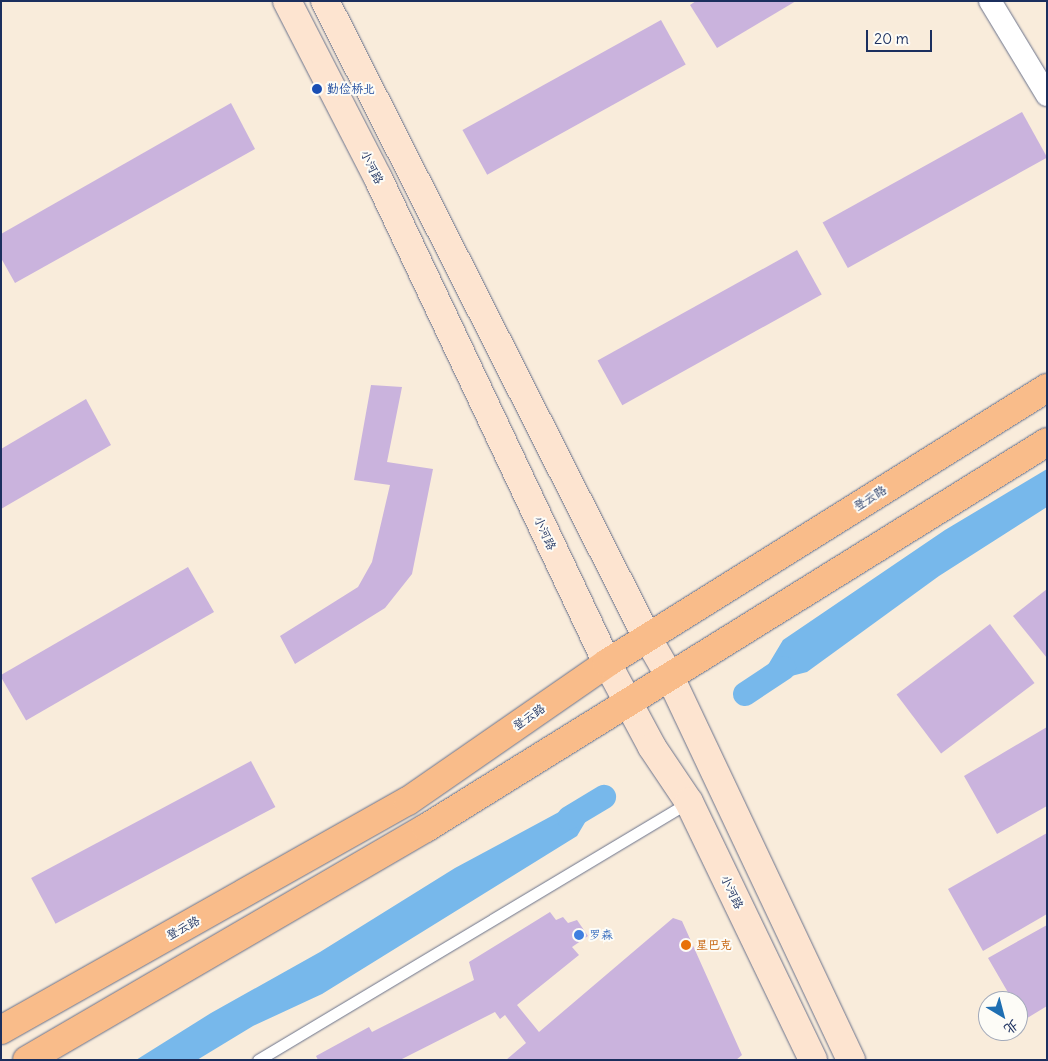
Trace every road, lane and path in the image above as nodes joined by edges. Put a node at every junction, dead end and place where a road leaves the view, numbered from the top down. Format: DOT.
graph roads {
  1 [pos="287,1"];
  2 [pos="325,1"];
  3 [pos="990,1"];
  4 [pos="1047,95"];
  5 [pos="1047,388"];
  6 [pos="1047,442"];
  7 [pos="647,637"];
  8 [pos="606,663"];
  9 [pos="670,677"];
  10 [pos="629,701"];
  11 [pos="689,802"];
  12 [pos="1,1030"];
  13 [pos="27,1060"];
  14 [pos="258,1060"];
  15 [pos="813,1060"];
  16 [pos="851,1060"];
  1 -- 8 [label="main road, 小河路"];
  2 -- 7 [label="main road"];
  3 -- 4 [label="street"];
  5 -- 7 [label="main road, 登云路"];
  6 -- 9 [label="main road"];
  7 -- 8 [label="main road, 登云路"];
  7 -- 9 [label="main road"];
  8 -- 10 [label="main road, 小河路"];
  8 -- 12 [label="main road, 登云路"];
  9 -- 10 [label="main road"];
  9 -- 16 [label="main road"];
  10 -- 11 [label="main road, 小河路"];
  10 -- 13 [label="main road"];
  11 -- 14 [label="lane"];
  11 -- 15 [label="main road, 小河路"];
}
